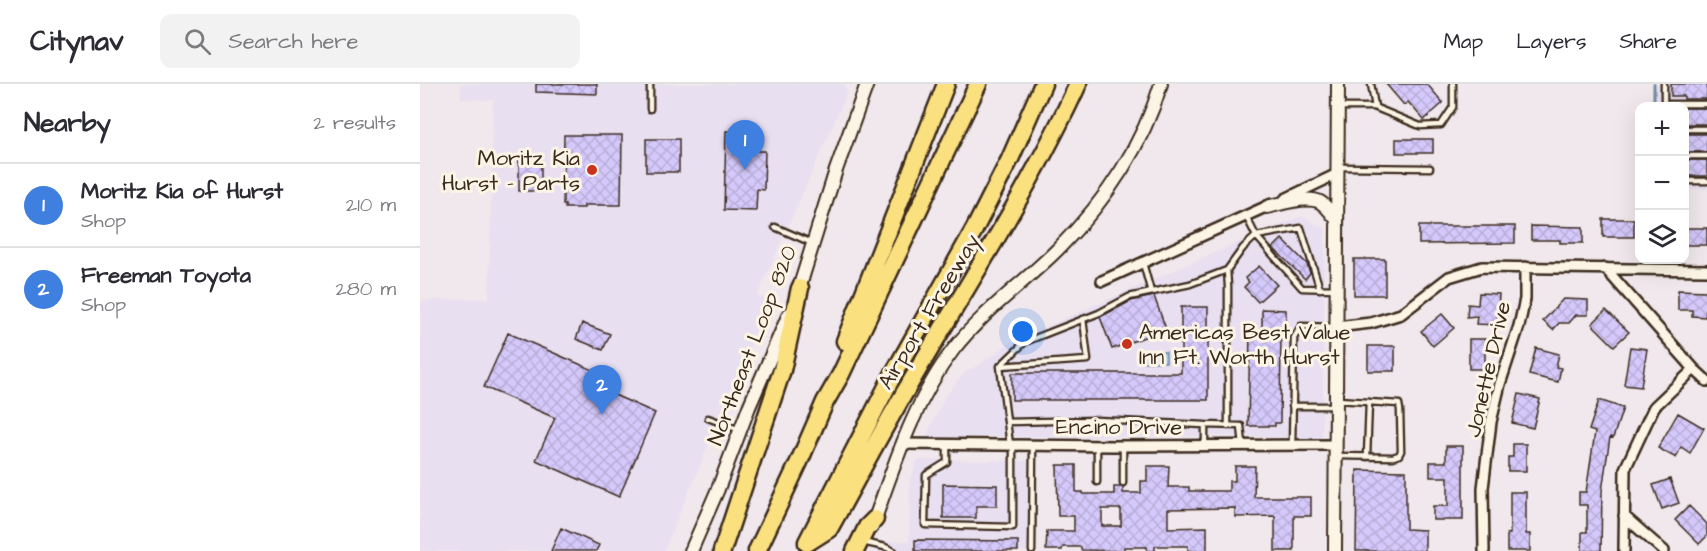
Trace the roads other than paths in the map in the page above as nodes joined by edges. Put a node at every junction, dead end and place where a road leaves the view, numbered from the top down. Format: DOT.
graph roads {
  1 [pos="650,84"];
  2 [pos="867,84"];
  3 [pos="946,84"];
  4 [pos="978,84"];
  5 [pos="1044,84"];
  6 [pos="1078,84"];
  7 [pos="1161,84"];
  8 [pos="1338,84"];
  9 [pos="1371,84"];
  10 [pos="1453,84"];
  11 [pos="1664,84"];
  12 [pos="1664,102"];
  13 [pos="1689,104"];
  14 [pos="1707,104"];
  15 [pos="1338,107"];
  16 [pos="1375,107"];
  17 [pos="650,109"];
  18 [pos="1689,129"];
  19 [pos="1707,129"];
  20 [pos="1689,156"];
  21 [pos="1707,156"];
  22 [pos="1430,168"];
  23 [pos="1337,170"];
  24 [pos="1689,181"];
  25 [pos="1707,181"];
  26 [pos="1267,207"];
  27 [pos="1246,216"];
  28 [pos="1337,220"];
  29 [pos="775,227"];
  30 [pos="1256,236"];
  31 [pos="812,243"];
  32 [pos="1143,262"];
  33 [pos="1526,267"];
  34 [pos="1605,268"];
  35 [pos="1227,270"];
  36 [pos="1707,270"];
  37 [pos="1102,281"];
  38 [pos="800,288"];
  39 [pos="1320,289"];
  40 [pos="1336,289"];
  41 [pos="1151,292"];
  42 [pos="1083,319"];
  43 [pos="1336,327"];
  44 [pos="1000,366"];
  45 [pos="1694,369"];
  46 [pos="1707,381"];
  47 [pos="825,402"];
  48 [pos="1369,402"];
  49 [pos="1336,403"];
  50 [pos="1293,406"];
  51 [pos="708,418"];
  52 [pos="1007,422"];
  53 [pos="1205,425"];
  54 [pos="1228,426"];
  55 [pos="740,430"];
  56 [pos="902,444"];
  57 [pos="947,445"];
  58 [pos="1012,445"];
  59 [pos="1033,445"];
  60 [pos="1205,445"];
  61 [pos="1242,445"];
  62 [pos="1292,445"];
  63 [pos="1097,446"];
  64 [pos="1123,446"];
  65 [pos="1335,451"];
  66 [pos="1367,457"];
  67 [pos="1097,483"];
  68 [pos="1123,483"];
  69 [pos="1624,516"];
  70 [pos="875,519"];
  71 [pos="805,547"];
  72 [pos="862,548"];
  73 [pos="691,551"];
  74 [pos="722,551"];
  75 [pos="757,551"];
  76 [pos="894,551"];
  77 [pos="1032,551"];
  78 [pos="1335,551"];
  79 [pos="1484,551"];
  80 [pos="1624,551"];
  81 [pos="1664,551"];
  1 -- 17 [label="lane"];
  2 -- 31 [label="main road, Northeast Loop 820"];
  3 -- 47 [label="highway"];
  4 -- 47 [label="highway, Airport Freeway"];
  5 -- 71 [label="highway"];
  6 -- 71 [label="highway, Airport Freeway"];
  7 -- 56 [label="main road"];
  8 -- 15 [label="main road"];
  9 -- 16 [label="lane"];
  10 -- 16 [label="lane"];
  11 -- 12 [label="lane"];
  13 -- 14 [label="lane"];
  15 -- 16 [label="lane"];
  15 -- 23 [label="main road"];
  18 -- 19 [label="lane"];
  20 -- 21 [label="lane"];
  22 -- 23 [label="lane"];
  23 -- 26 [label="street"];
  23 -- 28 [label="main road"];
  24 -- 25 [label="lane"];
  26 -- 27 [label="street"];
  26 -- 28 [label="main road"];
  27 -- 30 [label="lane"];
  27 -- 32 [label="street"];
  28 -- 40 [label="main road"];
  29 -- 31 [label="lane"];
  30 -- 35 [label="lane"];
  30 -- 39 [label="lane"];
  30 -- 39 [label="lane"];
  31 -- 38 [label="main road, Northeast Loop 820"];
  32 -- 37 [label="street"];
  32 -- 41 [label="lane"];
  33 -- 34 [label="street"];
  33 -- 43 [label="street"];
  33 -- 79 [label="street, Jonette Drive"];
  34 -- 36 [label="street"];
  34 -- 45 [label="street"];
  35 -- 41 [label="lane"];
  35 -- 54 [label="lane"];
  38 -- 55 [label="main road, Northeast Loop 820"];
  38 -- 74 [label="highway"];
  39 -- 40 [label="lane"];
  40 -- 43 [label="main road"];
  41 -- 42 [label="lane"];
  42 -- 44 [label="lane"];
  42 -- 44 [label="lane"];
  43 -- 49 [label="main road"];
  43 -- 50 [label="lane"];
  44 -- 52 [label="lane"];
  45 -- 46 [label="street"];
  45 -- 69 [label="street"];
  47 -- 75 [label="highway, Airport Freeway"];
  48 -- 49 [label="lane"];
  48 -- 66 [label="lane"];
  48 -- 66 [label="lane"];
  49 -- 50 [label="lane"];
  49 -- 65 [label="main road"];
  50 -- 62 [label="lane"];
  51 -- 55 [label="lane"];
  52 -- 53 [label="lane"];
  52 -- 58 [label="lane"];
  53 -- 54 [label="lane"];
  53 -- 60 [label="lane"];
  54 -- 61 [label="lane"];
  55 -- 73 [label="main road, Northeast Loop 820"];
  56 -- 57 [label="street, Encino Drive"];
  56 -- 70 [label="main road"];
  57 -- 58 [label="street, Encino Drive"];
  57 -- 58 [label="lane"];
  58 -- 59 [label="street, Encino Drive"];
  59 -- 63 [label="street, Encino Drive"];
  59 -- 77 [label="lane"];
  60 -- 61 [label="street, Encino Drive"];
  60 -- 64 [label="street, Encino Drive"];
  61 -- 62 [label="street, Encino Drive"];
  62 -- 65 [label="street, Encino Drive"];
  63 -- 64 [label="street, Encino Drive"];
  63 -- 67 [label="lane"];
  64 -- 68 [label="lane"];
  65 -- 66 [label="lane"];
  65 -- 78 [label="main road"];
  69 -- 80 [label="street"];
  69 -- 81 [label="street"];
  70 -- 72 [label="highway"];
  72 -- 76 [label="lane"];
}
